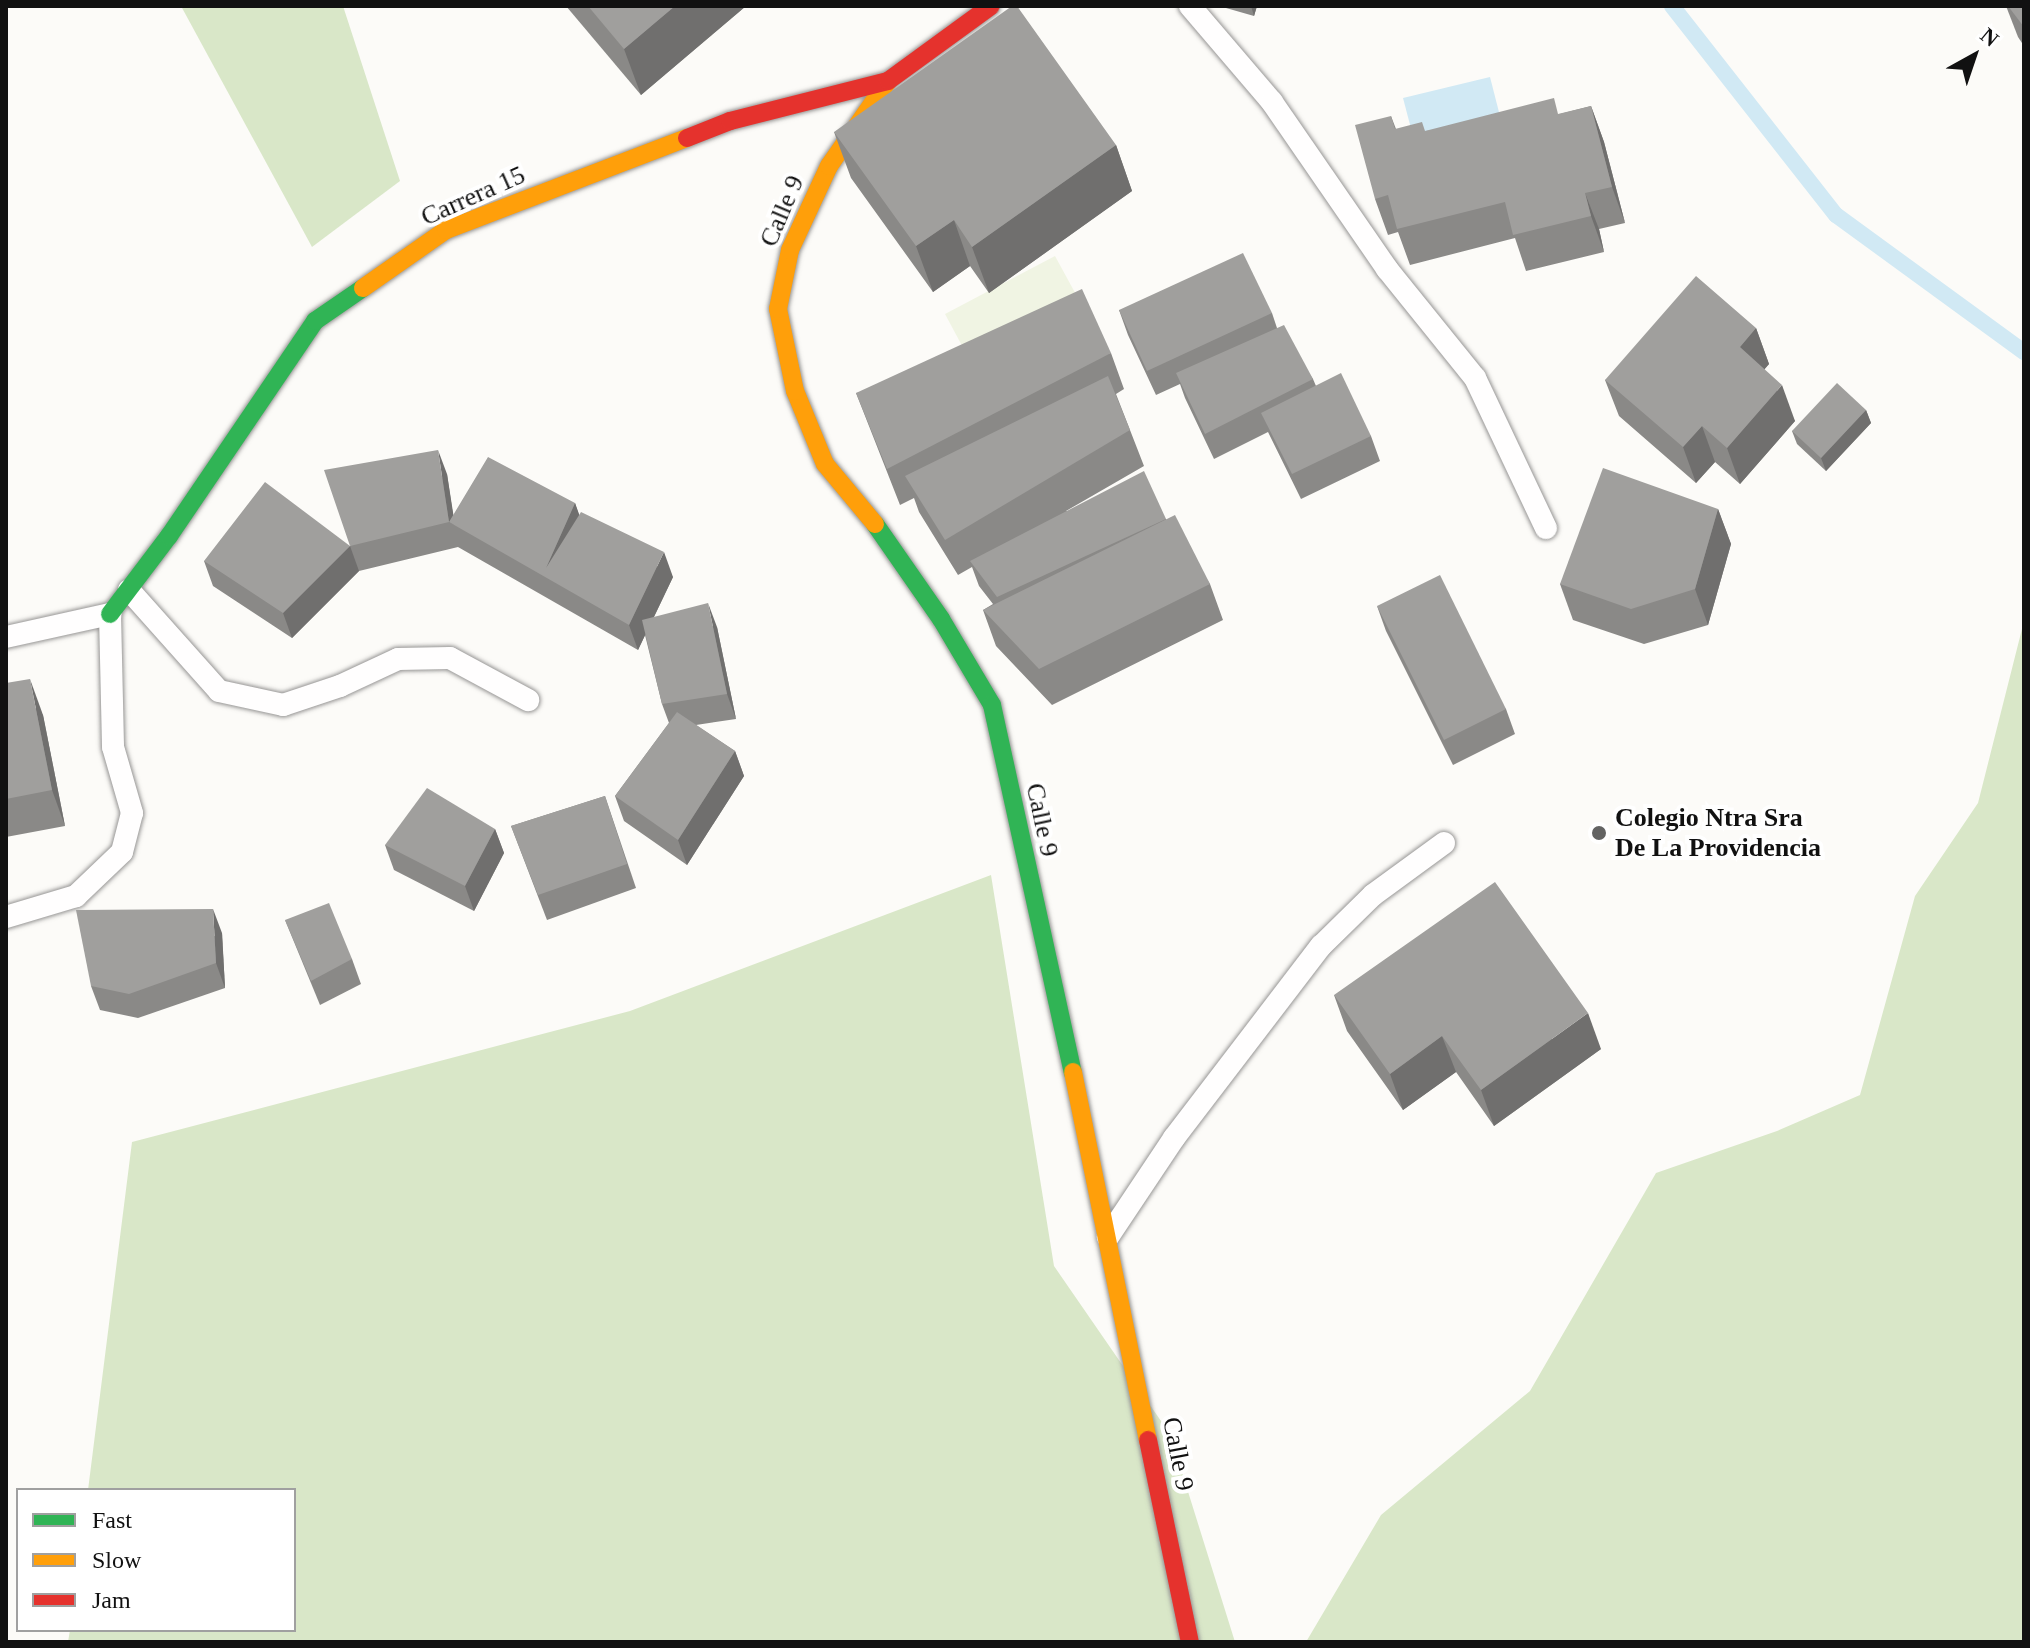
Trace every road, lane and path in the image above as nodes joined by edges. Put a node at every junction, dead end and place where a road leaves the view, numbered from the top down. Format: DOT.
graph roads {
  1 [pos="991,6"];
  2 [pos="1190,6"];
  3 [pos="888,81"];
  4 [pos="1546,528"];
  5 [pos="129,590"];
  6 [pos="110,614"];
  7 [pos="6,637"];
  8 [pos="528,700"];
  9 [pos="1444,843"];
  10 [pos="6,917"];
  11 [pos="1108,1238"];
  12 [pos="1190,1642"];
  1 -- 3 [label="street, Carrera 15"];
  2 -- 4 [label="lane"];
  3 -- 5 [label="street, Carrera 15"];
  3 -- 11 [label="street, Calle 9"];
  5 -- 6 [label="street, Carrera 15"];
  5 -- 8 [label="lane"];
  6 -- 7 [label="lane"];
  6 -- 10 [label="lane"];
  9 -- 11 [label="lane"];
  11 -- 12 [label="street, Calle 9"];
}
